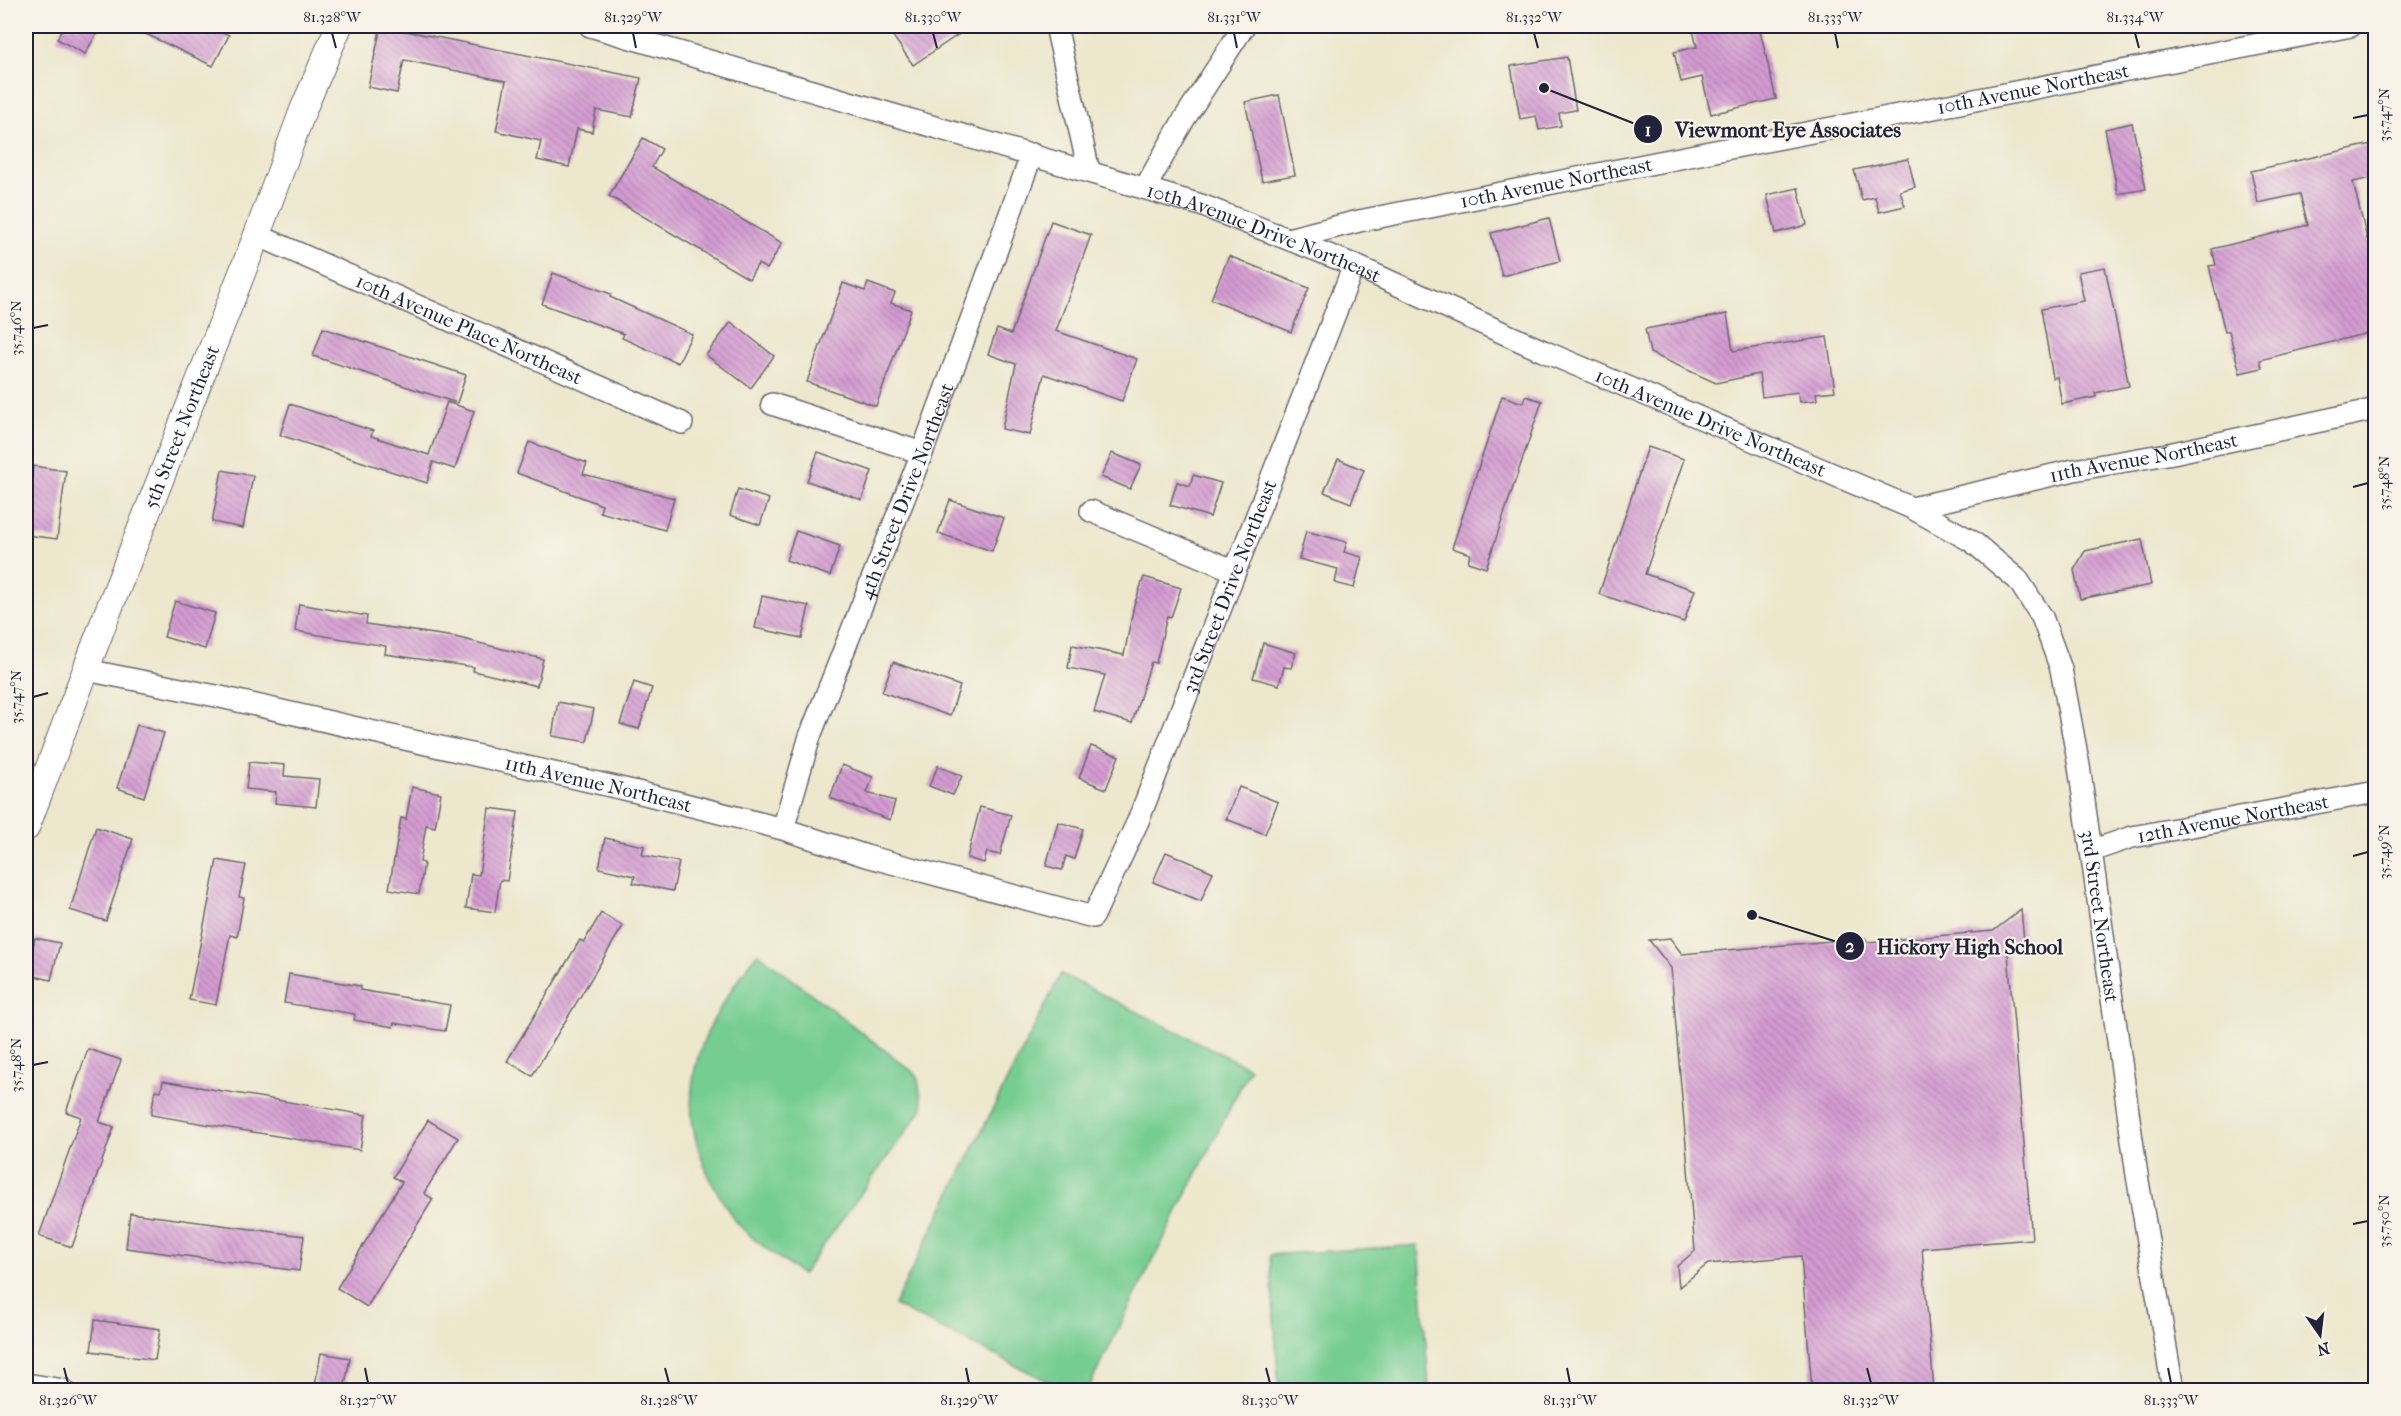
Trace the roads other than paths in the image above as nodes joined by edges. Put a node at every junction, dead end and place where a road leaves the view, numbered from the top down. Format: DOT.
graph roads {
  1 [pos="339,26"];
  2 [pos="590,26"];
  3 [pos="1056,26"];
  4 [pos="1244,26"];
  5 [pos="2350,26"];
  6 [pos="1032,154"];
  7 [pos="1089,171"];
  8 [pos="1145,188"];
  9 [pos="257,235"];
  10 [pos="1292,238"];
  11 [pos="1354,265"];
  12 [pos="772,404"];
  13 [pos="2376,409"];
  14 [pos="682,423"];
  15 [pos="922,453"];
  16 [pos="1912,508"];
  17 [pos="1091,511"];
  18 [pos="1235,571"];
  19 [pos="86,670"];
  20 [pos="2376,792"];
  21 [pos="26,828"];
  22 [pos="783,830"];
  23 [pos="2091,851"];
  24 [pos="1098,907"];
  25 [pos="26,1384"];
  26 [pos="64,1390"];
  27 [pos="2173,1390"];
  1 -- 9 [label="street, 5th Street Northeast"];
  2 -- 6 [label="street, 10th Avenue Drive Northeast"];
  3 -- 7 [label="street"];
  4 -- 8 [label="street"];
  5 -- 10 [label="street, 10th Avenue Northeast"];
  6 -- 7 [label="street, 10th Avenue Drive Northeast"];
  6 -- 15 [label="street, 4th Street Drive Northeast"];
  7 -- 8 [label="street, 10th Avenue Drive Northeast"];
  8 -- 10 [label="street, 10th Avenue Drive Northeast"];
  9 -- 14 [label="street, 10th Avenue Place Northeast"];
  9 -- 19 [label="street, 5th Street Northeast"];
  10 -- 11 [label="street, 10th Avenue Drive Northeast"];
  11 -- 16 [label="street, 10th Avenue Drive Northeast"];
  11 -- 18 [label="street, 3rd Street Drive Northeast"];
  12 -- 15 [label="street"];
  13 -- 16 [label="street, 11th Avenue Northeast"];
  15 -- 22 [label="street, 4th Street Drive Northeast"];
  16 -- 23 [label="street, 3rd Street Northeast"];
  17 -- 18 [label="street"];
  18 -- 24 [label="street, 3rd Street Drive Northeast"];
  19 -- 21 [label="street, 5th Street Northeast"];
  19 -- 22 [label="street, 11th Avenue Northeast"];
  20 -- 23 [label="street, 12th Avenue Northeast"];
  22 -- 24 [label="street, 11th Avenue Northeast"];
  23 -- 27 [label="street, 3rd Street Northeast"];
  25 -- 26 [label="street"];
}
